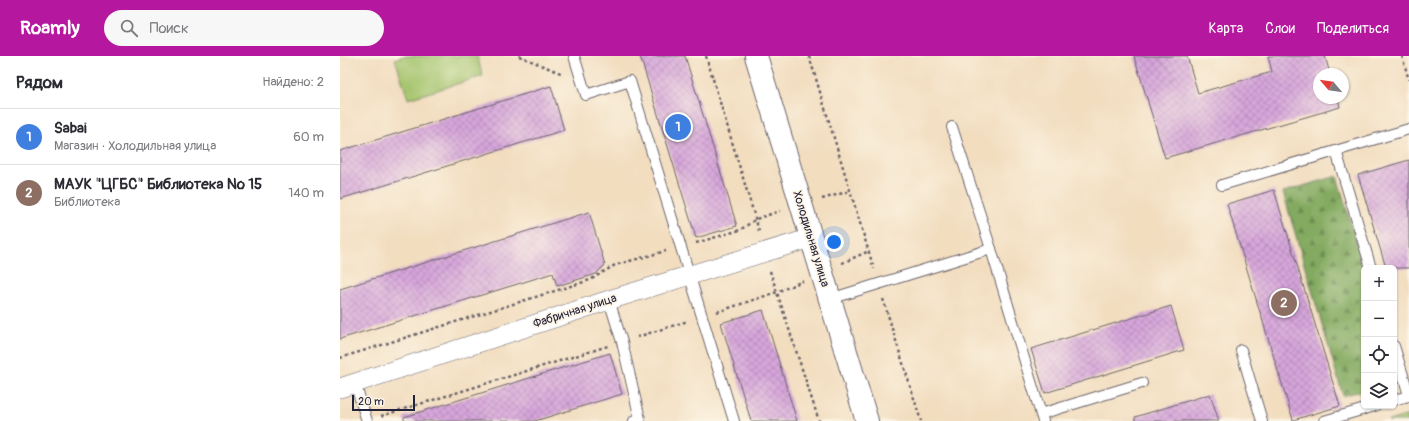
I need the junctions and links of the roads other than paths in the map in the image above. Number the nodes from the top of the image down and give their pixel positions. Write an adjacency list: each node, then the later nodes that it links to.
1 (574, 56): 10 (lane)
2 (756, 56): 7 (street, Холодильная улица)
3 (952, 128): 8 (lane)
4 (1409, 129): 5 (lane)
5 (1336, 151): 6 (lane); 9 (lane)
6 (1222, 186)
7 (811, 238): 10 (street, Фабричная улица); 11 (street, Холодильная улица)
8 (991, 249): 11 (lane); 20 (lane)
9 (1370, 265)
10 (689, 275): 12 (street, Фабричная улица); 23 (lane)
11 (830, 299): 24 (street, Холодильная улица)
12 (608, 300): 16 (street, Фабричная улица); 22 (lane)
13 (1241, 350): 25 (lane)
14 (1397, 356): 17 (lane)
15 (1142, 383): 20 (lane)
16 (348, 386): 21 (lane)
17 (1409, 396): 18 (lane)
18 (1397, 399)
19 (1365, 409): 26 (lane)
20 (1042, 417)
21 (367, 421)
22 (634, 421)
23 (734, 421)
24 (867, 421)
25 (1262, 421)
26 (1324, 421)

